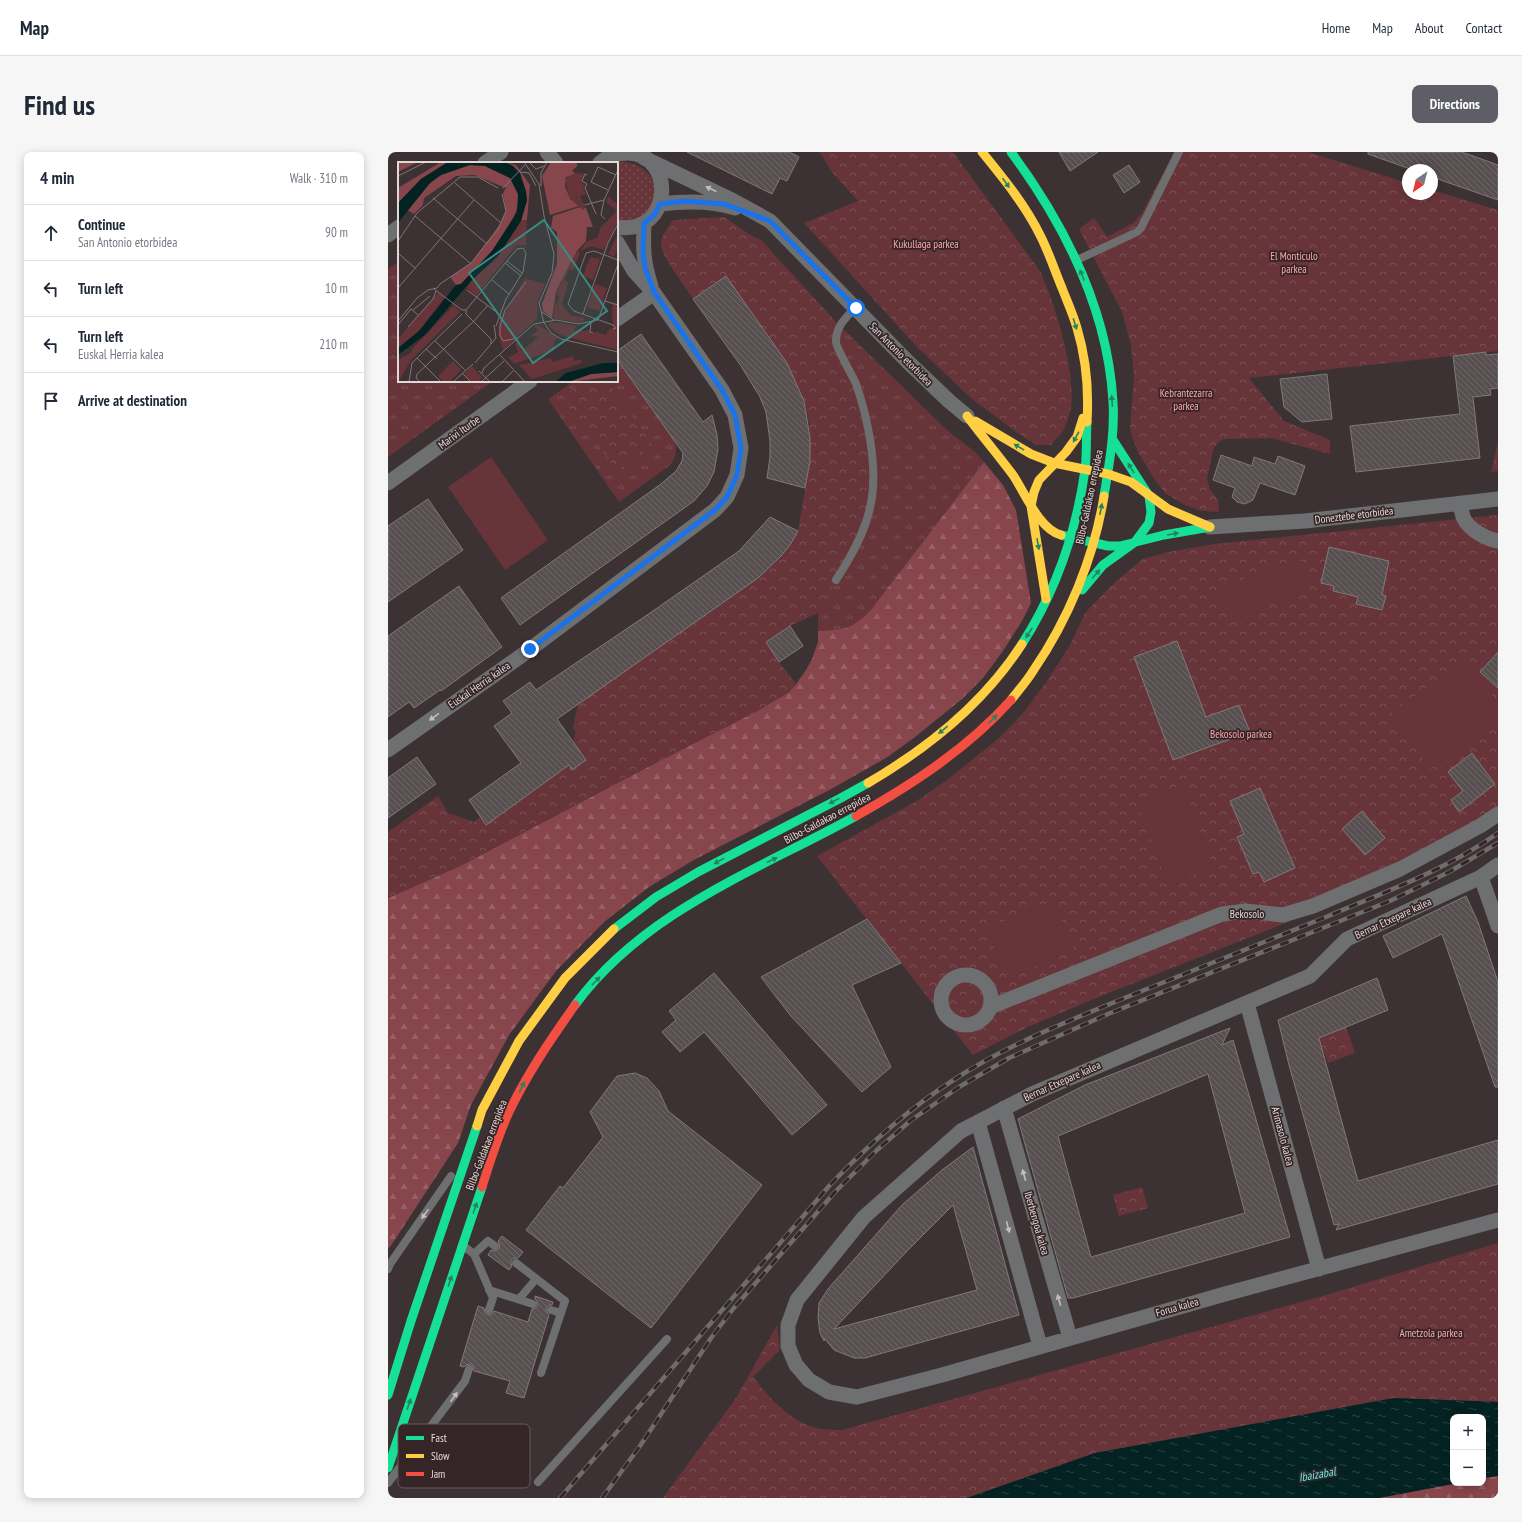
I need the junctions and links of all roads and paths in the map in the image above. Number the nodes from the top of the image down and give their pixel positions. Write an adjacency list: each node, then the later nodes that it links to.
1 (501, 152): 7 (street)
2 (547, 152): 8 (street)
3 (982, 152): 22 (highway, Bilbo-Galdakao errepidea, one-way to 22)
4 (1011, 152): 17 (highway, Bilbo-Galdakao errepidea)
5 (1179, 152): 17 (lane)
6 (635, 154): 9 (street); 10 (street); 11 (street, San Antonio etorbidea, one-way to 6)
7 (486, 162)
8 (555, 162)
9 (601, 162)
10 (660, 204): 11 (street, San Antonio etorbidea); 12 (street)
11 (770, 221): 19 (street, San Antonio etorbidea)
12 (644, 223): 13 (street); 18 (street, Euskal Herria kalea)
13 (618, 227)
14 (398, 228): 15 (street)
15 (388, 235)
16 (618, 244): 18 (street, Euskal Herria kalea)
17 (1077, 260): 24 (highway, Bilbo-Galdakao errepidea, one-way to 17)
18 (654, 292): 20 (street); 41 (street, Euskal Herria kalea, one-way to 41)
19 (856, 308): 23 (street, San Antonio etorbidea); 38 (lane)
20 (618, 318)
21 (529, 382): 28 (street, Marivi Iturbe)
22 (1088, 405): 25 (highway, one-way to 25); 26 (highway, Bilbo-Galdakao errepidea)
23 (967, 416): 25 (highway, one-way to 23); 32 (highway)
24 (1113, 440): 27 (highway, Bilbo-Galdakao errepidea); 29 (highway, one-way to 24)
25 (1054, 463): 26 (highway); 32 (highway)
26 (1085, 469): 27 (highway); 34 (highway, Bilbo-Galdakao errepidea)
27 (1108, 474): 29 (highway); 37 (highway, Bilbo-Galdakao errepidea, one-way to 27)
28 (388, 483)
29 (1149, 496): 33 (highway); 35 (highway)
30 (1498, 499): 31 (street, Doneztebe etorbidea)
31 (1460, 503): 33 (street, Doneztebe etorbidea); 36 (street)
32 (1031, 506): 34 (highway); 39 (highway, one-way to 39)
33 (1210, 527): 35 (highway, one-way to 33)
34 (1071, 537): 37 (highway); 39 (highway, Bilbo-Galdakao errepidea)
35 (1135, 542): 37 (highway); 40 (highway, one-way to 35)
36 (1498, 542)
37 (1093, 543): 40 (highway, Bilbo-Galdakao errepidea)
38 (836, 580)
39 (1046, 599): 50 (highway, Bilbo-Galdakao errepidea, one-way to 50)
40 (1070, 604): 52 (highway, Bilbo-Galdakao errepidea, one-way to 40)
41 (388, 750)
42 (1498, 814): 47 (street, Bekosolo)
43 (1498, 865): 44 (street, Bernar Etxepare kalea)
44 (1481, 877): 45 (street); 46 (street, Bernar Etxepare kalea)
45 (1498, 926)
46 (1247, 1003): 48 (street, Bernar Etxepare kalea); 56 (street, Arimasolo kalea)
47 (990, 1007)
48 (1004, 1108): 49 (street, Bernar Etxepare kalea); 65 (street, Iberbengoa kalea, one-way to 48)
49 (978, 1122): 67 (street, one-way to 67); 72 (street, Bernar Etxepare kalea)
50 (470, 1147): 57 (lane, one-way to 57); 70 (highway, Bilbo-Galdakao errepidea)
51 (1498, 1220): 56 (street, Forua kalea)
52 (462, 1244): 54 (lane); 73 (highway, Bilbo-Galdakao errepidea, one-way to 52)
53 (494, 1246): 54 (lane)
54 (474, 1254): 59 (lane)
55 (516, 1263): 58 (lane)
56 (1319, 1268): 65 (street, Forua kalea)
57 (388, 1269)
58 (536, 1279): 60 (lane); 64 (lane)
59 (489, 1290): 60 (lane); 62 (lane)
60 (519, 1299): 61 (lane)
61 (533, 1304)
62 (489, 1310)
63 (551, 1310): 64 (lane)
64 (561, 1313): 69 (lane)
65 (1070, 1338): 67 (street, Forua kalea)
66 (667, 1339): 78 (lane)
67 (1040, 1346): 72 (street, Forua kalea)
68 (469, 1369): 74 (lane, one-way to 68)
69 (541, 1373)
70 (390, 1383): 71 (highway, Bilbo-Galdakao errepidea)
71 (388, 1395)
72 (857, 1397)
73 (403, 1424)
74 (433, 1424)
75 (398, 1438): 76 (highway, Bilbo-Galdakao errepidea, one-way to 75)
76 (388, 1468)
77 (398, 1471): 79 (lane, one-way to 77)
78 (538, 1482)
79 (388, 1484)

